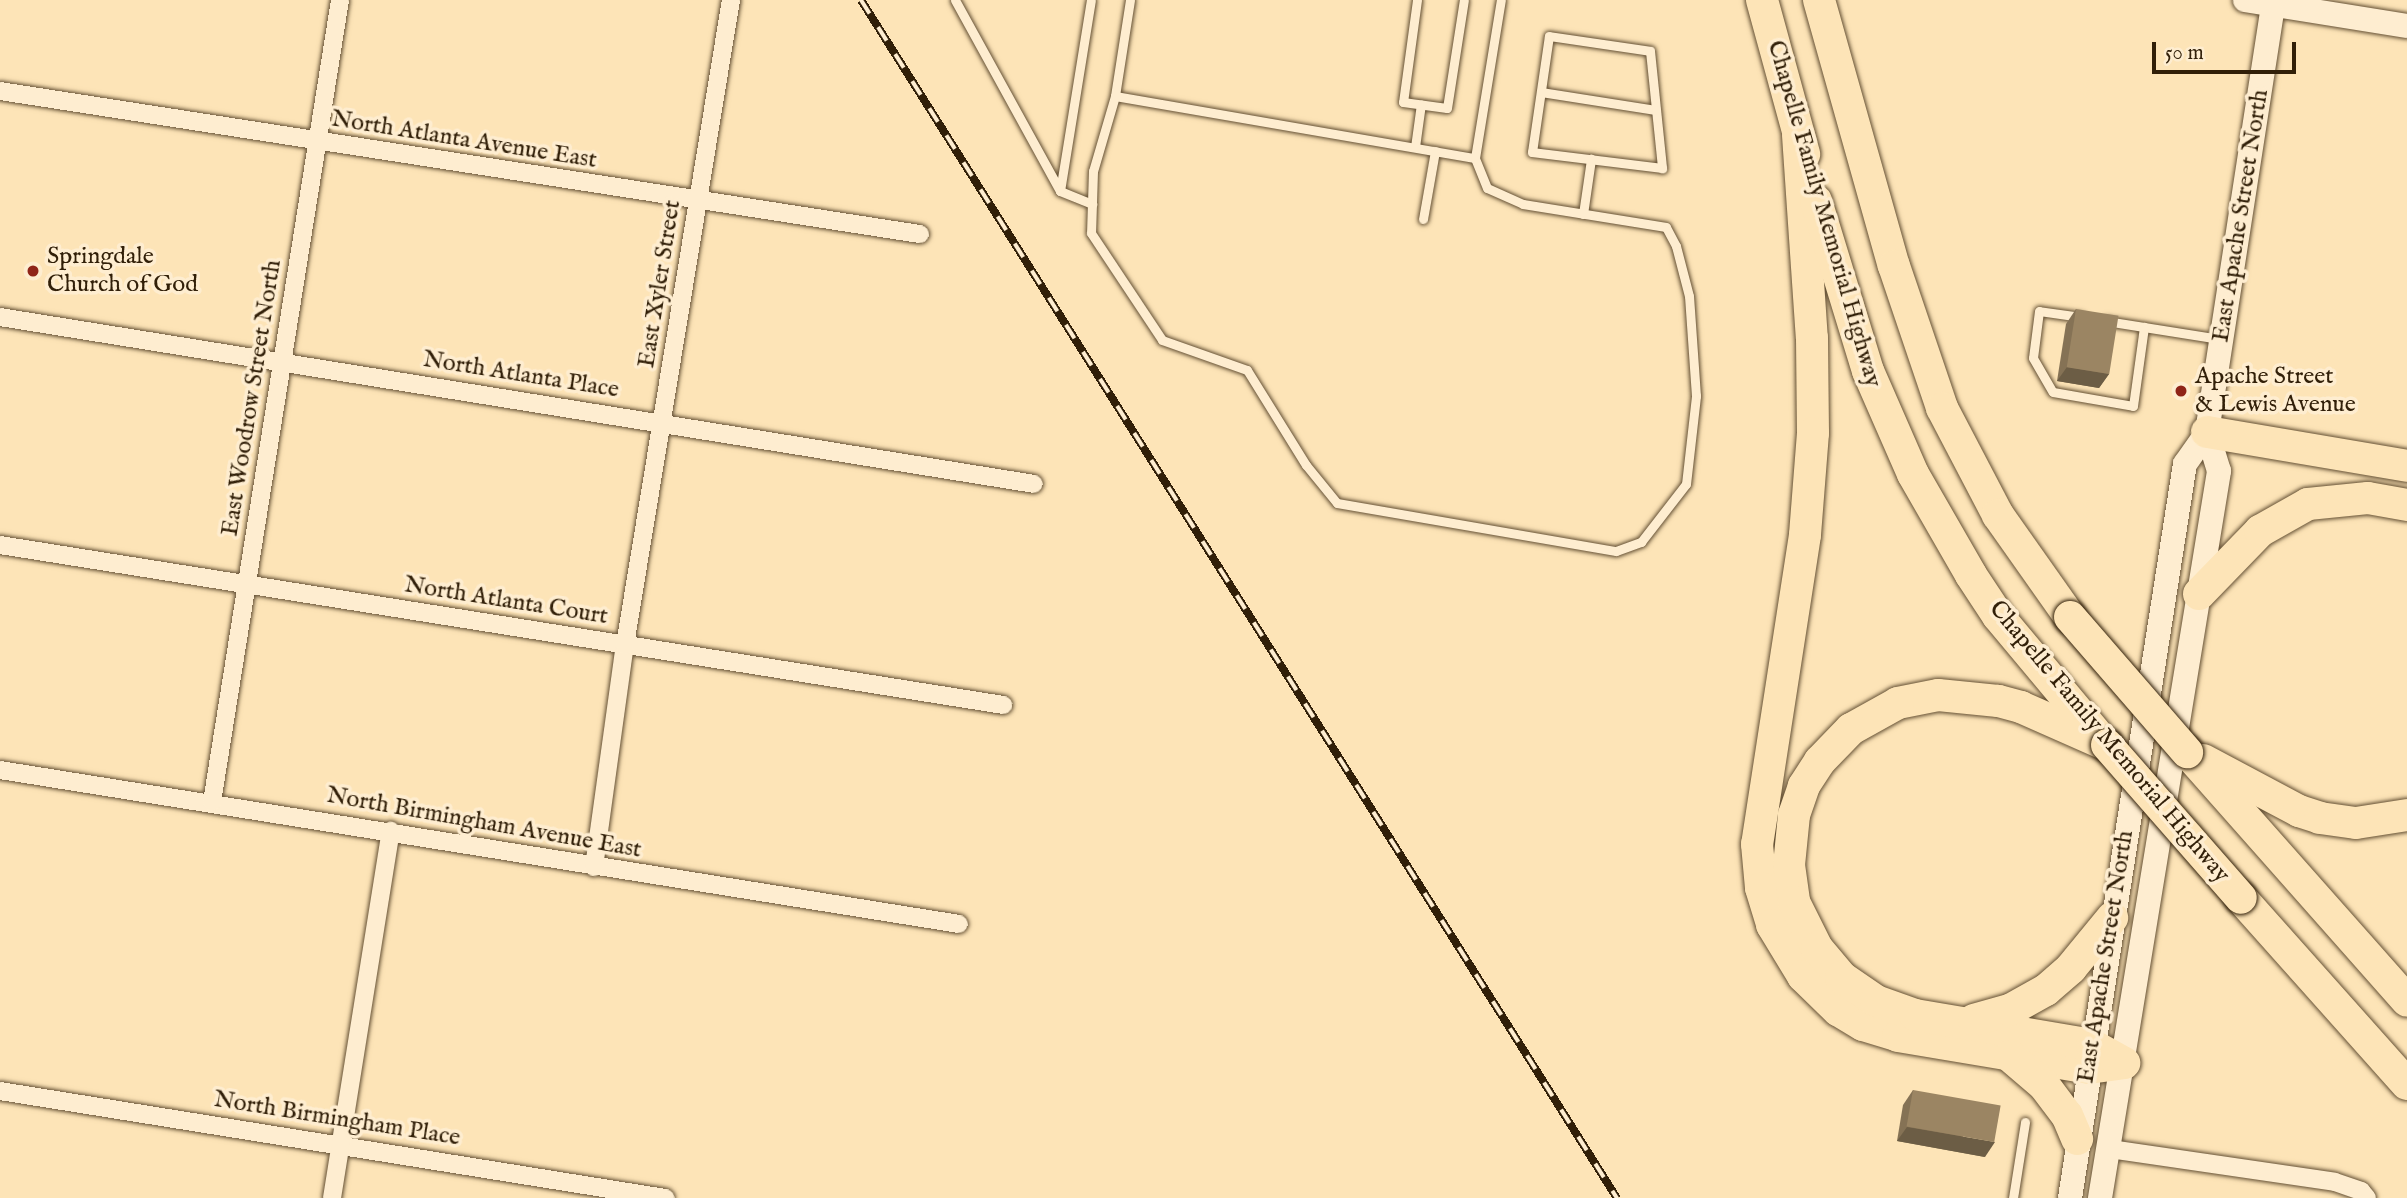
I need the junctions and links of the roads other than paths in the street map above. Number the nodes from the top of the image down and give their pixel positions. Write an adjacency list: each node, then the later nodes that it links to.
1 (340, 0): 20 (street, East Woodrow Street North)
2 (731, 0): 26 (street, East Xyler Street)
3 (955, 0): 25 (lane)
4 (1091, 0): 25 (lane)
5 (1130, 0): 16 (lane)
6 (1417, 0): 17 (lane)
7 (1464, 0): 17 (lane)
8 (1501, 0): 23 (lane)
9 (1762, 0): 19 (highway, Chapelle Family Memorial Highway)
10 (2245, 0): 12 (main road)
11 (1819, 2): 46 (highway, Chapelle Family Memorial Highway, bridge)
12 (2274, 3): 13 (main road); 33 (main road, East Apache Street North)
13 (2407, 26)
14 (0, 90): 20 (street, North Atlanta Avenue East)
15 (1541, 92): 18 (lane); 18 (lane); 24 (lane)
16 (1115, 96): 21 (lane); 27 (lane)
17 (1421, 104): 21 (lane)
18 (1656, 110): 24 (lane)
19 (1798, 135): 45 (highway, Chapelle Family Memorial Highway); 56 (highway)
20 (317, 142): 26 (street, North Atlanta Avenue East); 34 (street, East Woodrow Street North)
21 (1415, 147): 22 (lane)
22 (1435, 151): 23 (lane); 29 (lane)
23 (1475, 158): 28 (lane)
24 (1591, 159): 28 (lane)
25 (1060, 191): 27 (lane)
26 (698, 202): 30 (street, North Atlanta Avenue East); 35 (street, East Xyler Street)
27 (1092, 204): 28 (lane)
28 (1583, 214)
29 (1423, 219)
30 (920, 234)
31 (0, 317): 34 (street, North Atlanta Place)
32 (2144, 327): 32 (lane); 33 (lane)
33 (2222, 339): 36 (main road, East Apache Street North)
34 (282, 362): 35 (street, North Atlanta Place); 41 (street, East Woodrow Street North)
35 (662, 423): 38 (street, North Atlanta Place); 43 (street, East Xyler Street)
36 (2207, 432): 37 (highway); 42 (main road, East Apache Street North); 52 (main road, East Apache Street North)
37 (2407, 466)
38 (1034, 484)
39 (2407, 505): 42 (highway)
40 (0, 544): 41 (street, North Atlanta Court)
41 (248, 583): 43 (street, North Atlanta Court); 48 (street, East Woodrow Street North)
42 (2199, 594): 58 (main road, East Apache Street North)
43 (625, 645): 44 (street, North Atlanta Court); 51 (street, East Xyler Street)
44 (1003, 705)
45 (2053, 705): 55 (highway); 59 (highway, Chapelle Family Memorial Highway, bridge)
46 (2186, 752): 49 (highway); 54 (highway, Chapelle Family Memorial Highway)
47 (0, 770): 48 (street, North Birmingham Avenue East)
48 (212, 803): 50 (street, North Birmingham Avenue East)
49 (2407, 815)
50 (391, 831): 51 (street, North Birmingham Avenue East); 63 (street)
51 (594, 867): 53 (street, North Birmingham Avenue East)
52 (2112, 918): 55 (highway); 57 (main road, East Apache Street North)
53 (959, 924)
54 (2407, 1001)
55 (1962, 1023): 57 (highway)
56 (2009, 1055): 57 (highway); 62 (highway)
57 (2090, 1057): 58 (highway); 62 (main road, East Apache Street North)
58 (2124, 1063): 64 (main road, East Apache Street North)
59 (2407, 1084)
60 (0, 1091): 63 (street, North Birmingham Place)
61 (2025, 1122): 67 (lane)
62 (2077, 1139): 68 (main road, East Apache Street North)
63 (341, 1144): 65 (street); 66 (street, North Birmingham Place)
64 (2110, 1149): 69 (main road, East Apache Street North); 70 (street)
65 (332, 1198)
66 (665, 1198)
67 (2013, 1198)
68 (2070, 1198)
69 (2100, 1198)
70 (2367, 1198)

